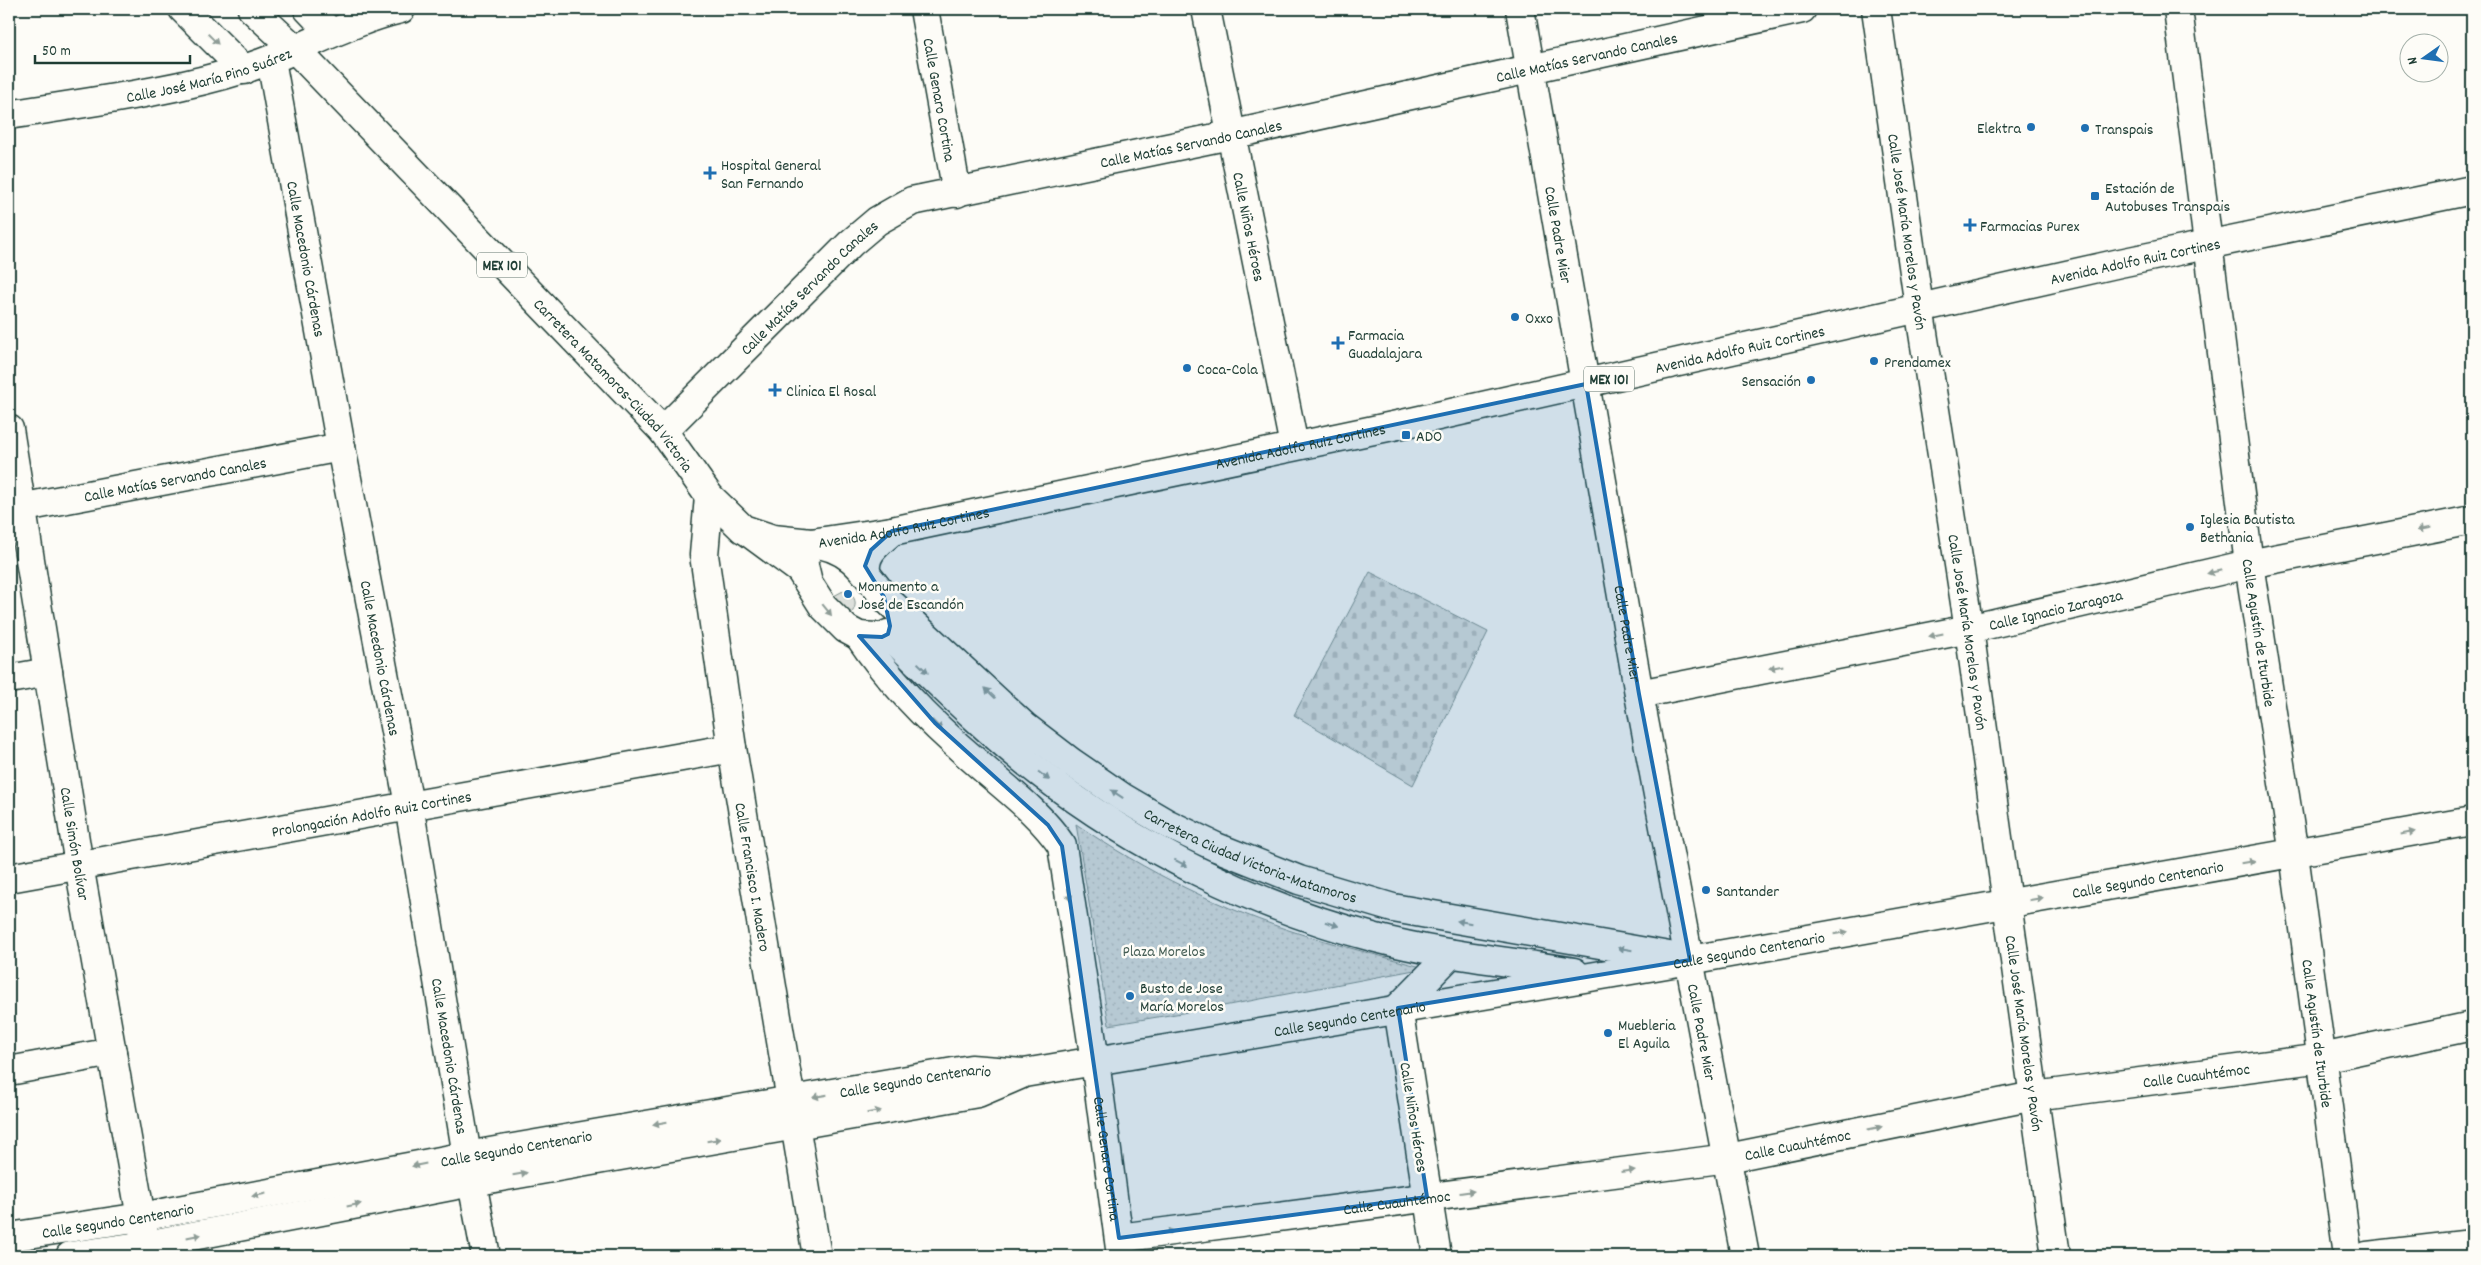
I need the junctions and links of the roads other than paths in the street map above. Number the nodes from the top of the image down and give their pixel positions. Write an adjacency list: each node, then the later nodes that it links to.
1 (183, 9): 14 (street, one-way to 14)
2 (252, 9): 12 (street, Carretera Matamoros-Ciudad Victoria / MEX 101)
3 (308, 9): 11 (street)
4 (400, 9): 11 (street, Calle José María Pino Suárez)
5 (924, 9): 18 (street, Calle Genaro Cortina)
6 (1206, 9): 16 (street, Calle Niños Héroes)
7 (1520, 9): 13 (street, Calle Padre Mier)
8 (1802, 9): 13 (street, Calle Matías Servando Canales)
9 (1876, 9): 20 (street, Calle José María Morelos y Pavón)
10 (2178, 9): 19 (street, Calle Agustín de Iturbide)
11 (330, 33): 12 (street, Calle José María Pino Suárez)
12 (283, 55): 14 (street, Calle José María Pino Suárez); 23 (street, Carretera Matamoros-Ciudad Victoria / MEX 101); 25 (street, Calle Macedonio Cárdenas)
13 (1531, 68): 16 (street, Calle Matías Servando Canales); 21 (street, Calle Padre Mier)
14 (244, 70): 15 (street, Calle José María Pino Suárez)
15 (9, 115)
16 (1230, 135): 18 (street, Calle Matías Servando Canales); 24 (street, Calle Niños Héroes)
17 (2472, 190): 19 (street, Avenida Adolfo Ruiz Cortines / MEX 101)
18 (957, 192): 23 (street, Calle Matías Servando Canales)
19 (2206, 246): 20 (street, Avenida Adolfo Ruiz Cortines / MEX 101); 32 (street, Calle Agustín de Iturbide)
20 (1918, 307): 21 (street, Avenida Adolfo Ruiz Cortines / MEX 101); 36 (street, Calle José María Morelos y Pavón)
21 (1586, 384): 24 (street, Avenida Adolfo Ruiz Cortines / MEX 101); 41 (street, Calle Padre Mier)
22 (9, 429): 27 (street, Calle Simón Bolívar)
23 (663, 431): 26 (street, Carretera Matamoros-Ciudad Victoria / MEX 101)
24 (1294, 446): 30 (street, Avenida Adolfo Ruiz Cortines / MEX 101)
25 (341, 447): 27 (street, Calle Matías Servando Canales); 43 (street, Calle Macedonio Cárdenas)
26 (710, 496): 29 (street, Carretera Matamoros-Ciudad Victoria / MEX 101); 42 (street, Calle Francisco I. Madero)
27 (15, 508): 39 (street, Calle Simón Bolívar)
28 (2472, 520): 32 (street, Calle Ignacio Zaragoza, one-way to 32)
29 (744, 528): 31 (street, Avenida Adolfo Ruiz Cortines / MEX 101); 34 (street)
30 (892, 531): 31 (street, Avenida Adolfo Ruiz Cortines / MEX 101); 33 (street)
31 (811, 543): 33 (street, Carretera Ciudad Victoria-Matamoros); 34 (street)
32 (2249, 564): 36 (street, Calle Ignacio Zaragoza, one-way to 36); 46 (street, Calle Agustín de Iturbide)
33 (866, 571): 35 (street, Carretera Ciudad Victoria-Matamoros)
34 (808, 582): 38 (street, one-way to 38)
35 (884, 597): 37 (street, Carretera Ciudad Victoria-Matamoros); 45 (street, Carretera Ciudad Victoria-Matamoros, one-way to 35)
36 (1969, 629): 41 (street, Calle Ignacio Zaragoza, one-way to 41); 50 (street, Calle José María Morelos y Pavón)
37 (888, 634): 38 (street); 49 (street, Carretera Ciudad Victoria-Matamoros, one-way to 49)
38 (859, 636): 58 (street, Calle Genaro Cortina, one-way to 58)
39 (48, 672): 40 (street); 47 (street, Calle Simón Bolívar)
40 (9, 679)
41 (1638, 694): 52 (street, Calle Padre Mier)
42 (732, 748): 43 (street, Prolongación Adolfo Ruiz Cortines); 61 (street, Calle Francisco I. Madero)
43 (409, 805): 47 (street, Prolongación Adolfo Ruiz Cortines); 62 (street, Calle Macedonio Cárdenas)
44 (2472, 821): 46 (street, Calle Segundo Centenario, one-way to 44)
45 (1231, 853): 49 (street); 52 (street, Carretera Ciudad Victoria-Matamoros, one-way to 45)
46 (2294, 854): 50 (street, Calle Segundo Centenario, one-way to 46); 57 (street, Calle Agustín de Iturbide)
47 (79, 865): 48 (street, Prolongación Adolfo Ruiz Cortines); 56 (street, Calle Simón Bolívar)
48 (9, 878)
49 (1220, 882): 51 (street, Carretera Ciudad Victoria-Matamoros, one-way to 51)
50 (2008, 904): 52 (street, Calle Segundo Centenario, one-way to 50); 60 (street, Calle José María Morelos y Pavón)
51 (1451, 954): 53 (street, Carretera Ciudad Victoria-Matamoros); 54 (street)
52 (1690, 960): 53 (street, Calle Segundo Centenario); 63 (street, Calle Padre Mier)
53 (1597, 976): 54 (street, Calle Segundo Centenario)
54 (1398, 1008): 58 (street, Calle Segundo Centenario); 65 (street, Calle Niños Héroes)
55 (2472, 1026): 57 (street, Calle Cuauhtémoc)
56 (112, 1052): 59 (street); 66 (street, Calle Simón Bolívar)
57 (2322, 1058): 60 (street, Calle Cuauhtémoc); 77 (street, Calle Agustín de Iturbide)
58 (1095, 1061): 61 (street, Calle Segundo Centenario); 69 (street, Calle Genaro Cortina)
59 (9, 1071)
60 (2034, 1096): 63 (street, Calle Cuauhtémoc, one-way to 60); 76 (street, Calle José María Morelos y Pavón)
61 (794, 1113): 62 (street, Calle Segundo Centenario, one-way to 62); 64 (street, Calle Segundo Centenario, one-way to 61); 73 (street, Calle Francisco I. Madero)
62 (467, 1156): 64 (street, Calle Macedonio Cárdenas); 66 (street, Calle Segundo Centenario, one-way to 66)
63 (1728, 1158): 65 (street, Calle Cuauhtémoc, one-way to 63); 75 (street, Calle Padre Mier)
64 (472, 1182): 70 (street, Calle Segundo Centenario, one-way to 64); 72 (street, Calle Macedonio Cárdenas)
65 (1427, 1197): 69 (street, Calle Cuauhtémoc, one-way to 65); 74 (street, Calle Niños Héroes)
66 (141, 1217): 67 (street, Calle Segundo Centenario); 70 (street, Calle Simón Bolívar)
67 (9, 1237)
68 (2472, 1244): 78 (street)
69 (1120, 1247)
70 (147, 1251): 71 (street, Calle Segundo Centenario)
71 (70, 1256)
72 (486, 1256)
73 (817, 1256)
74 (1437, 1256)
75 (1745, 1256)
76 (2056, 1256)
77 (2348, 1256)
78 (2366, 1256)

